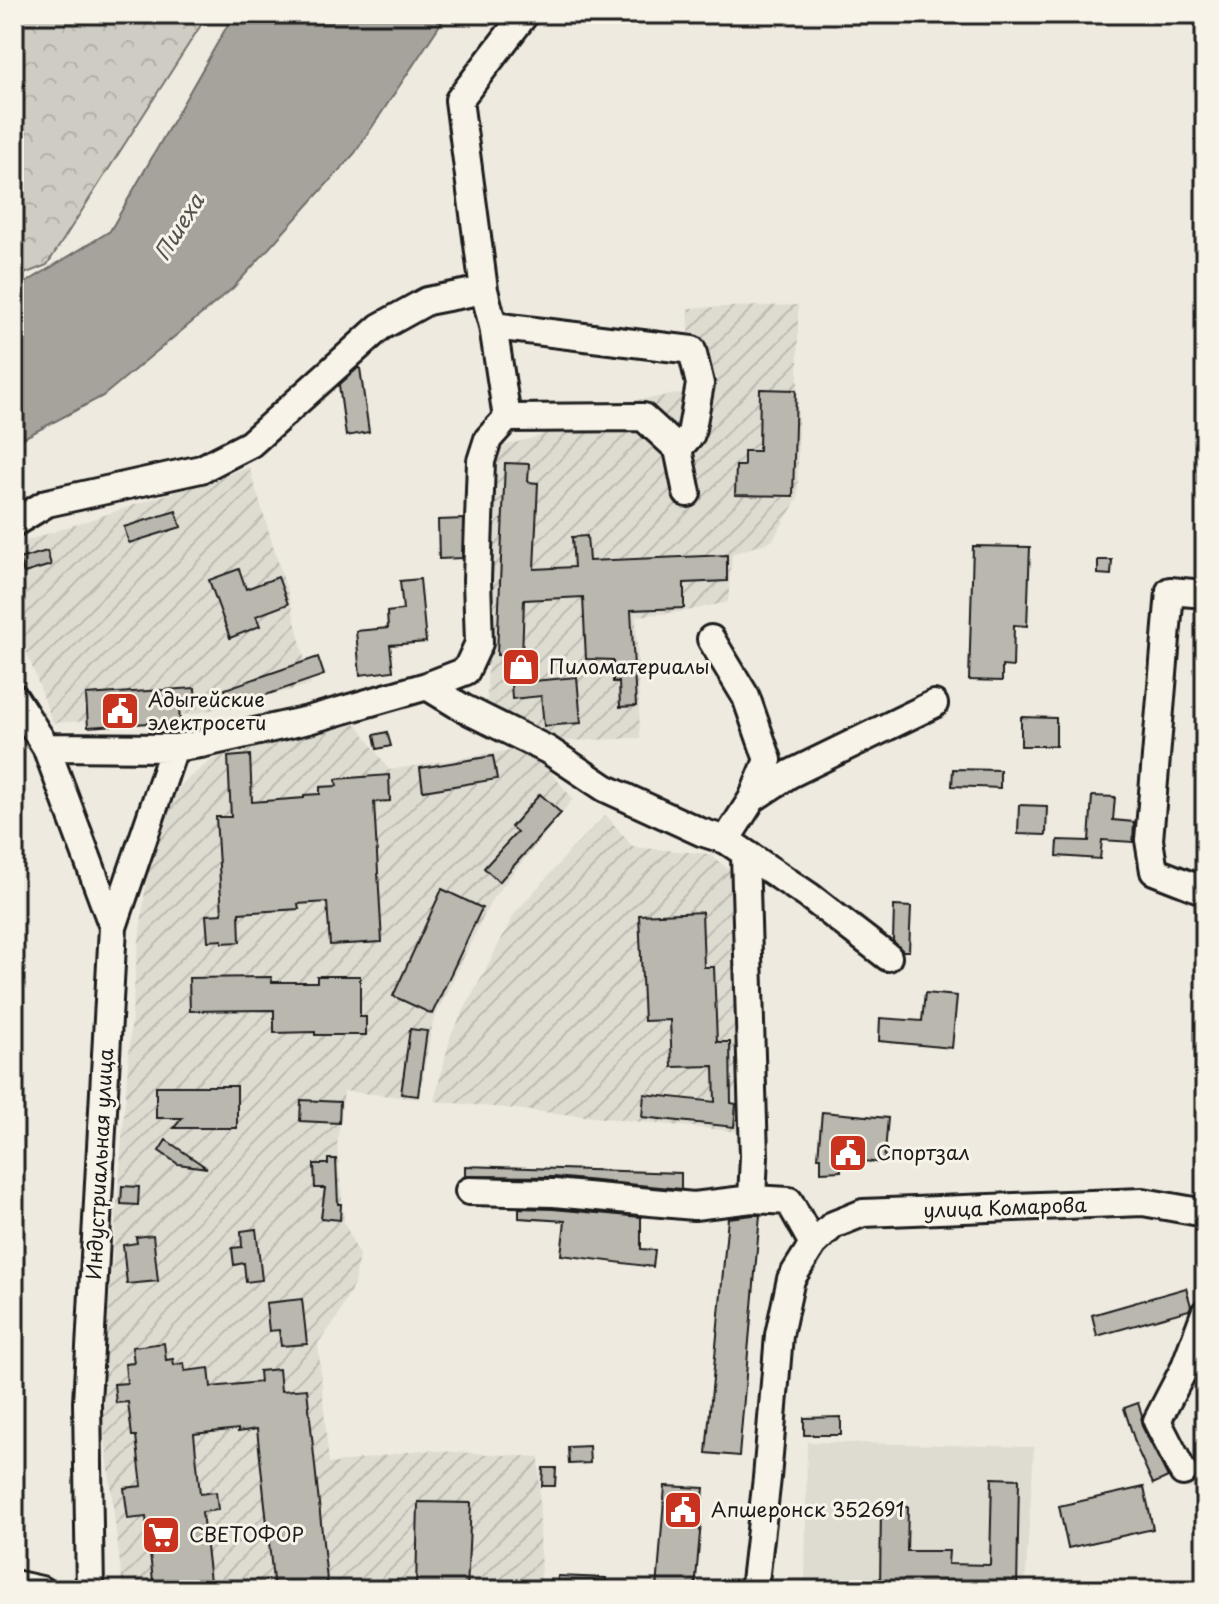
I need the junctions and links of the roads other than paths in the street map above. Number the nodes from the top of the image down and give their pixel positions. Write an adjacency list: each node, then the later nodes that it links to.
1 (525, 14): 2 (street)
2 (484, 290): 3 (street); 7 (street)
3 (493, 326): 4 (street); 5 (street)
4 (507, 418): 5 (street); 10 (street)
5 (678, 449): 6 (street)
6 (687, 493)
7 (14, 523)
8 (1205, 594): 17 (street)
9 (711, 639): 15 (street)
10 (427, 686): 14 (street); 16 (street)
11 (14, 697): 13 (street)
12 (934, 704): 15 (street)
13 (46, 747): 14 (street); 18 (street)
14 (174, 748): 18 (street, Индустриальная улица)
15 (752, 799): 16 (street)
16 (736, 848): 19 (street); 21 (street)
17 (1205, 889)
18 (113, 927): 28 (street, Индустриальная улица)
19 (888, 957)
20 (469, 1191): 21 (street)
21 (752, 1199): 23 (street)
22 (1205, 1213): 23 (street, улица Комарова)
23 (813, 1244): 29 (street)
24 (1205, 1313): 25 (street)
25 (1183, 1472)
26 (14, 1584): 27 (street)
27 (41, 1590)
28 (90, 1590)
29 (754, 1590)

